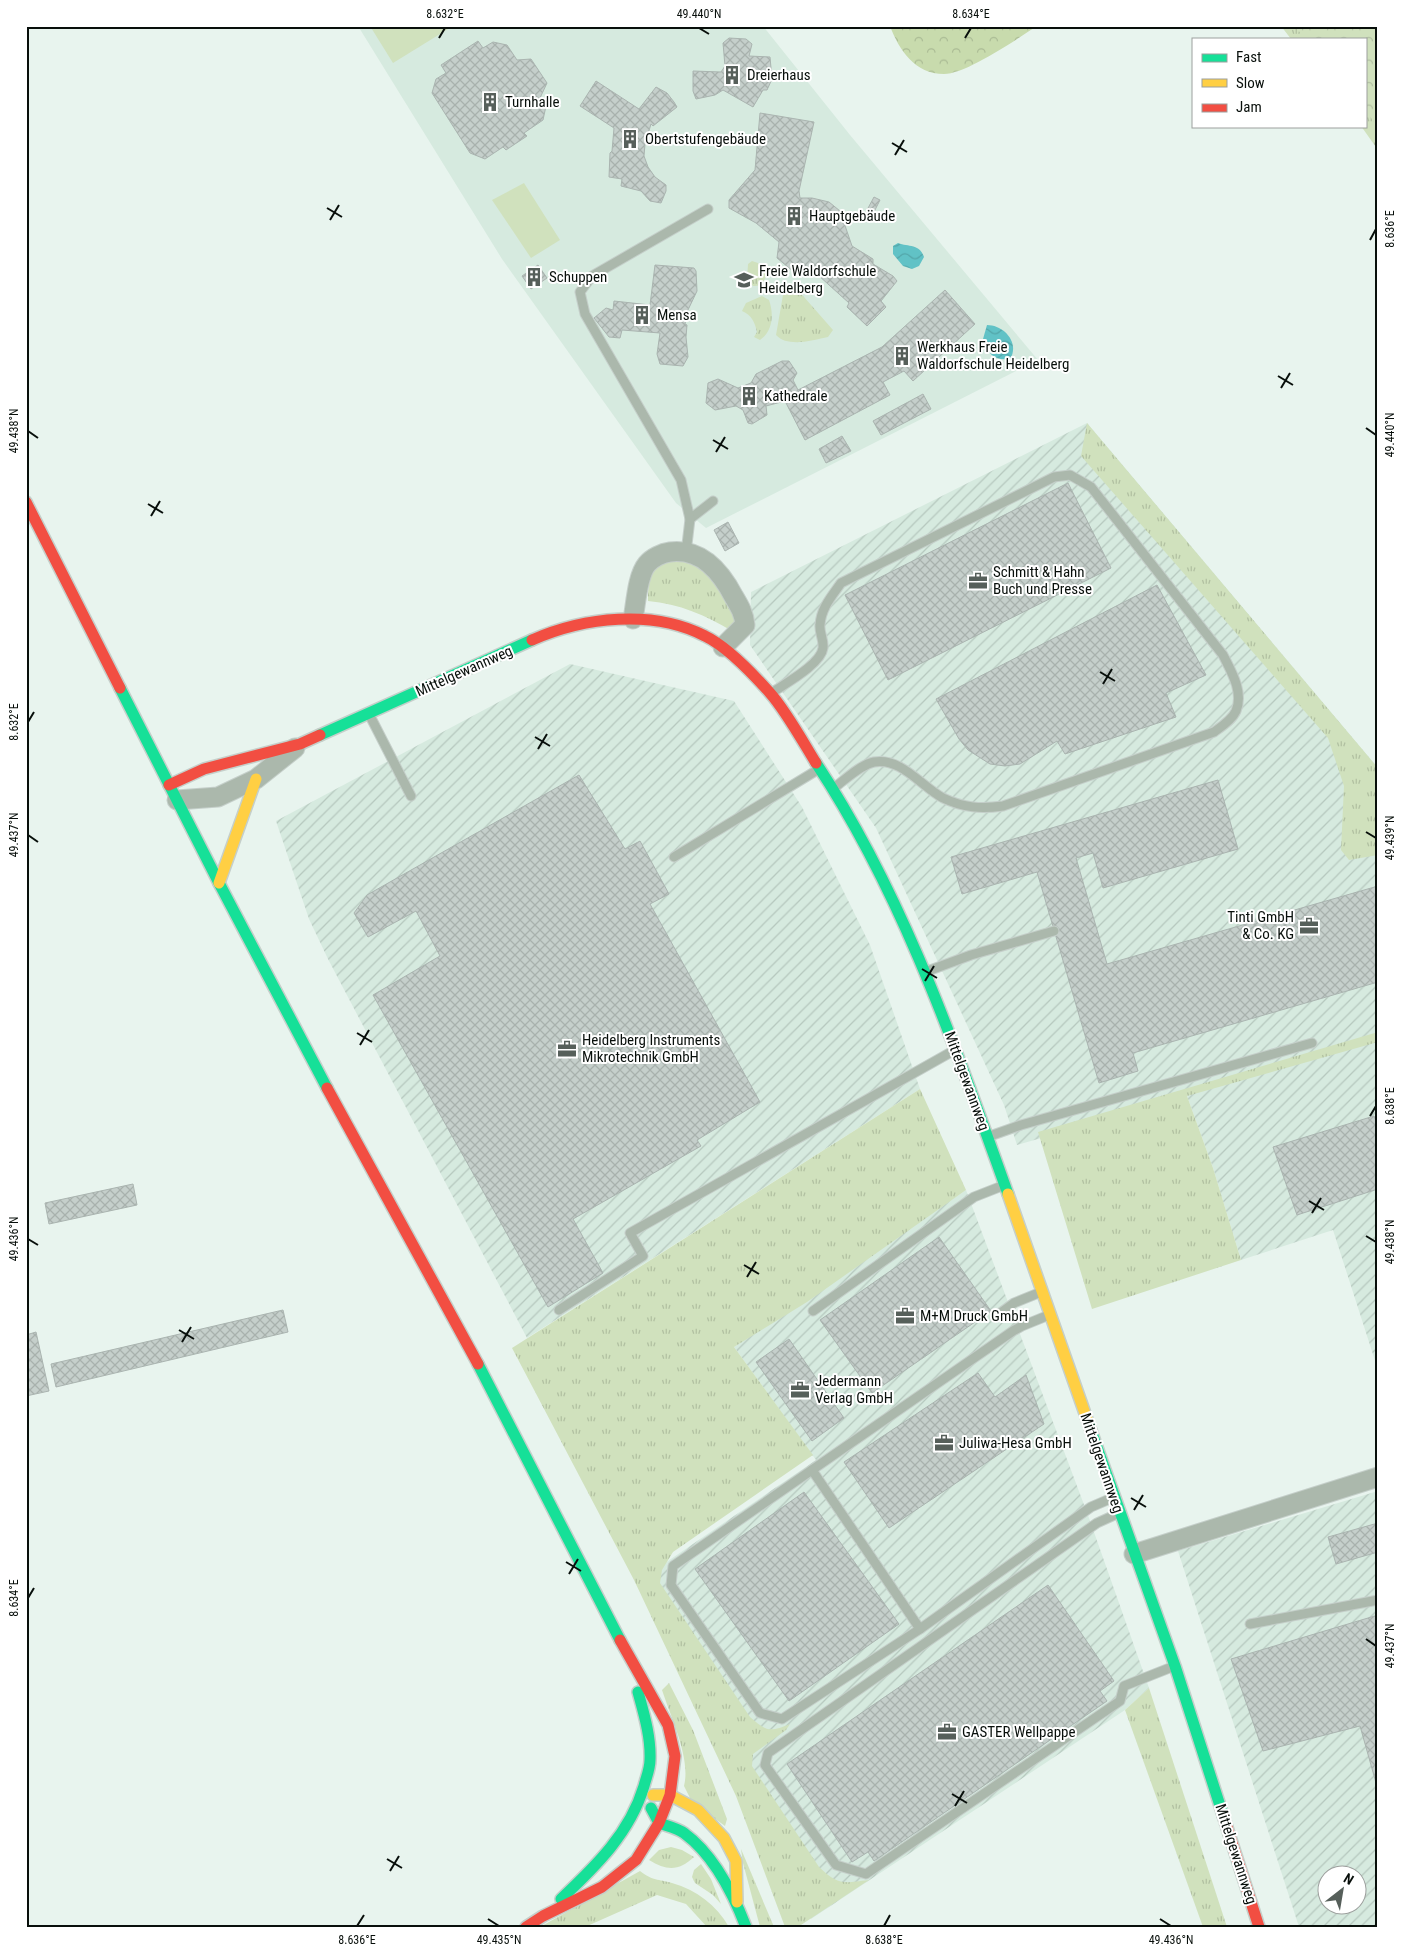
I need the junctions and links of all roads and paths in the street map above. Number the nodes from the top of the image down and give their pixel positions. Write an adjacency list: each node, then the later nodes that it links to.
1 (708, 209): 4 (lane)
2 (714, 501): 4 (lane)
3 (26, 502): 14 (street)
4 (690, 519): 5 (lane)
5 (686, 553): 6 (street); 7 (street)
6 (633, 619): 7 (street, Mittelgewannweg); 9 (street, Mittelgewannweg)
7 (723, 647): 8 (street, Mittelgewannweg)
8 (771, 694): 11 (street, Mittelgewannweg); 13 (lane)
9 (368, 713): 10 (street, Mittelgewannweg); 15 (lane)
10 (300, 744): 12 (street, Mittelgewannweg); 14 (street, Mittelgewannweg)
11 (821, 768): 13 (street, Mittelgewannweg); 16 (lane)
12 (256, 780): 14 (street, Mittelgewannweg); 17 (street)
13 (833, 788): 19 (street, Mittelgewannweg)
14 (173, 793): 17 (street)
15 (411, 796)
16 (674, 857)
17 (219, 883): 37 (street)
18 (1054, 931): 19 (lane)
19 (925, 972): 21 (street, Mittelgewannweg)
20 (1312, 1043): 22 (lane)
21 (956, 1049): 22 (street, Mittelgewannweg); 25 (lane)
22 (988, 1137): 23 (street, Mittelgewannweg)
23 (1004, 1185): 24 (street, Mittelgewannweg); 26 (lane)
24 (1041, 1292): 27 (street, Mittelgewannweg); 28 (lane)
25 (559, 1310)
26 (813, 1311)
27 (1050, 1315): 29 (lane); 31 (street, Mittelgewannweg)
28 (995, 1317)
29 (812, 1470): 36 (lane); 36 (lane)
30 (1378, 1477): 33 (street)
31 (1114, 1498): 32 (street, Mittelgewannweg); 36 (lane)
32 (1119, 1513): 33 (street, Mittelgewannweg); 38 (lane)
33 (1134, 1554): 38 (street, Mittelgewannweg)
34 (1378, 1600): 35 (lane)
35 (1250, 1624)
36 (920, 1629)
37 (627, 1653): 39 (street); 40 (street)
38 (1175, 1666): 46 (street, Mittelgewannweg)
39 (642, 1795): 40 (street); 41 (street); 43 (street)
40 (670, 1795): 41 (street); 42 (street)
41 (660, 1823): 42 (street); 43 (street)
42 (737, 1904): 45 (street)
43 (543, 1916): 44 (street)
44 (526, 1927)
45 (746, 1927)
46 (1259, 1927)

